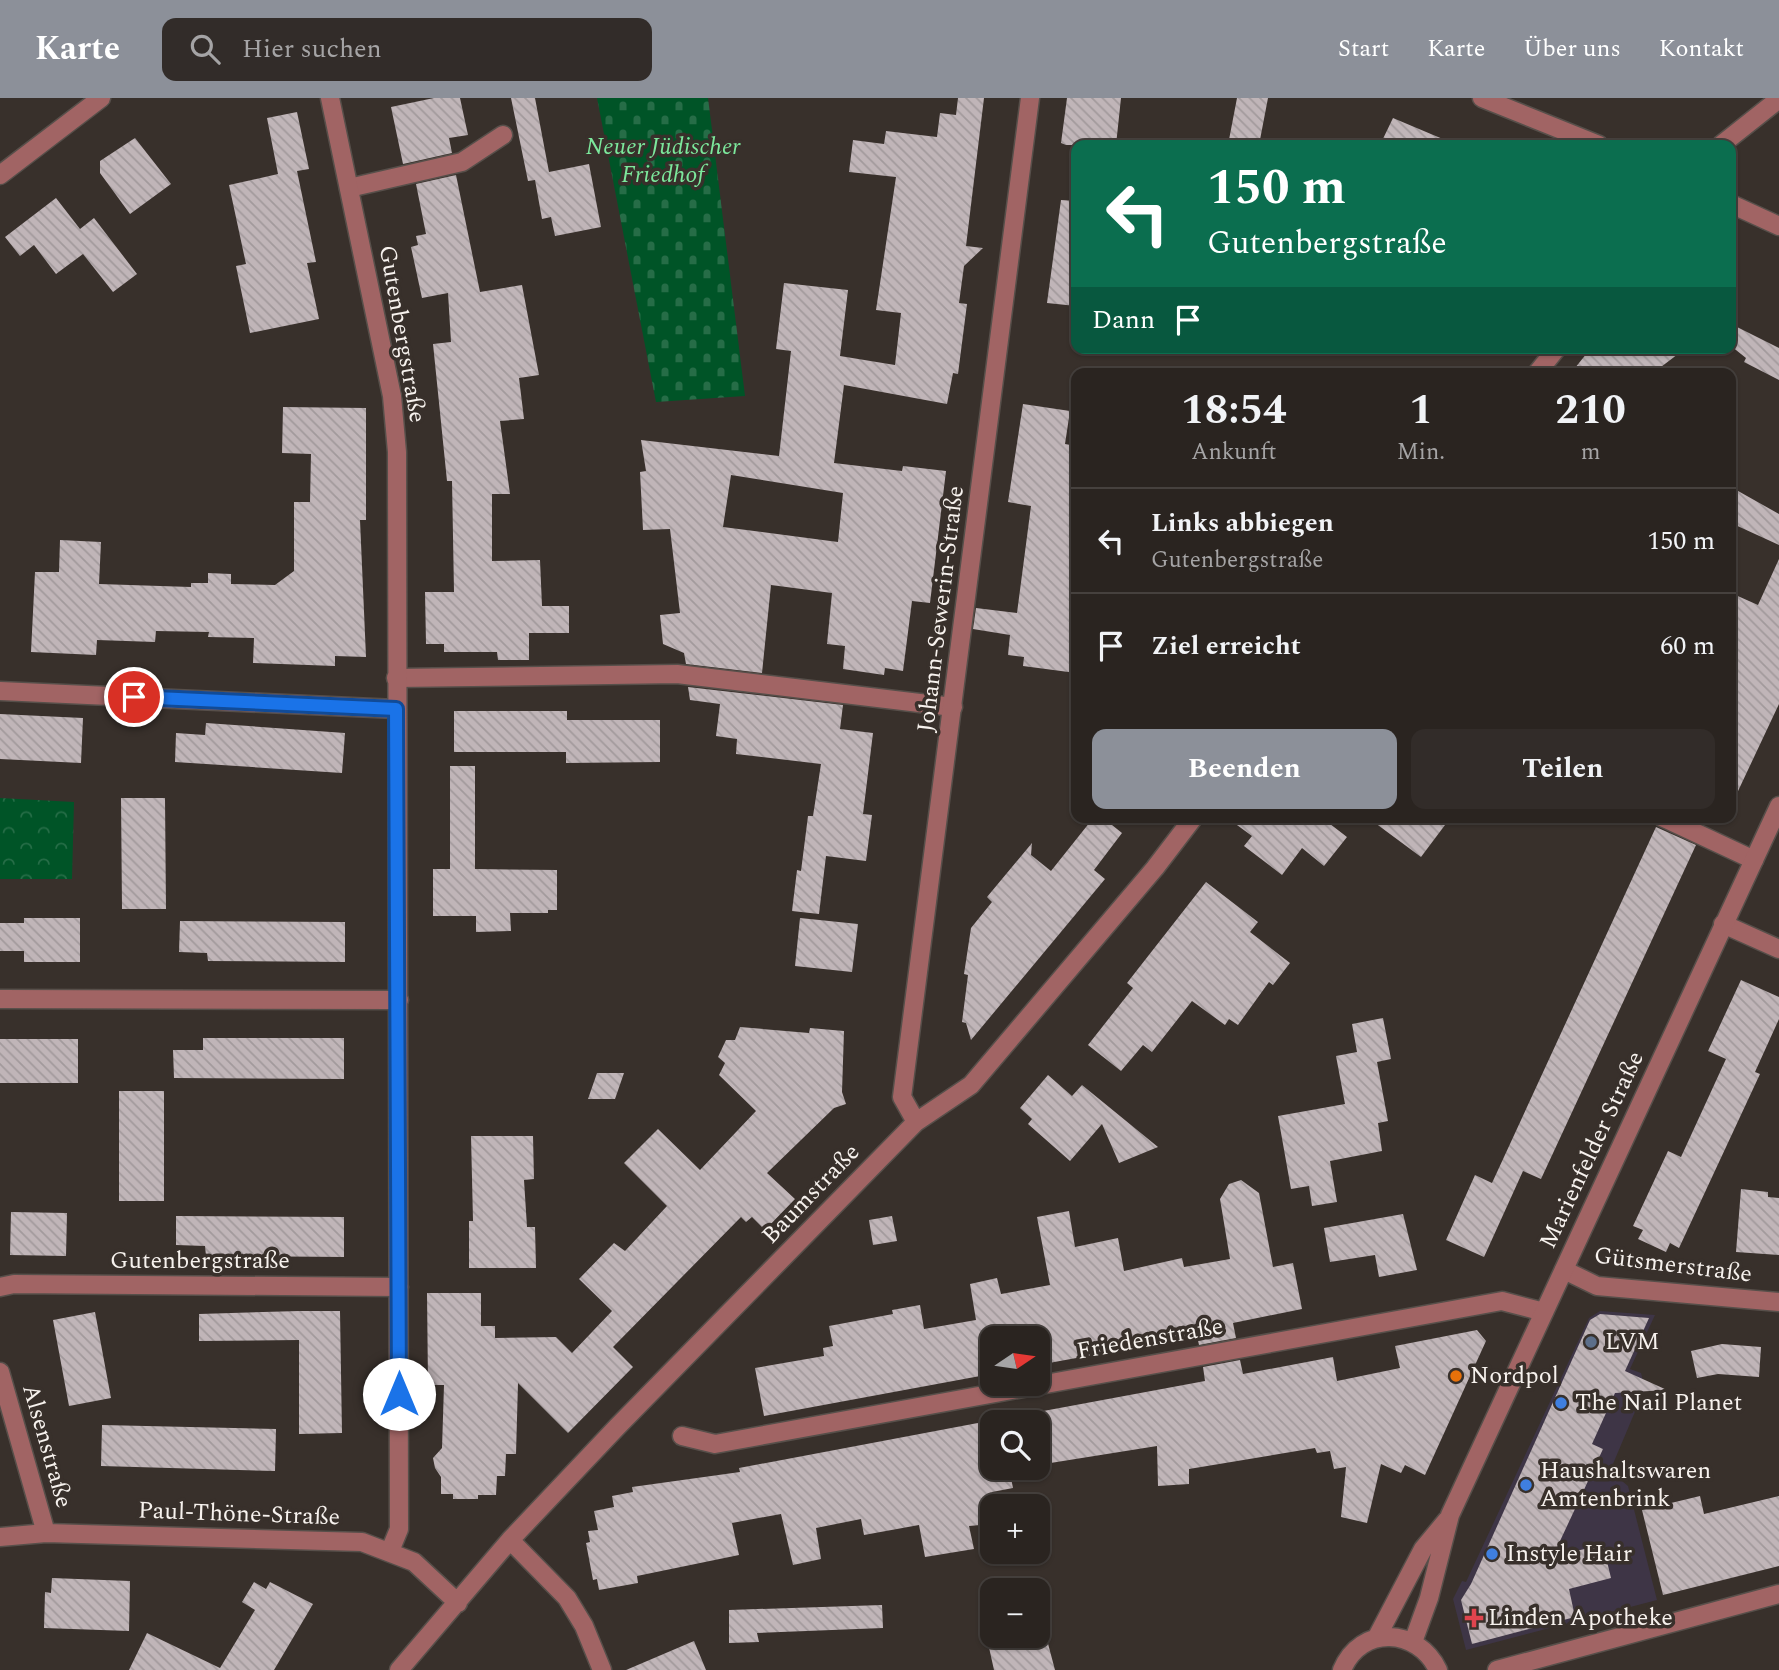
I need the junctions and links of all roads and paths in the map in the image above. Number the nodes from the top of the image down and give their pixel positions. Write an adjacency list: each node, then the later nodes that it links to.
1 (102, 98): 9 (street)
2 (330, 98): 10 (street, Gutenbergstraße)
3 (1030, 98): 17 (street, Johann-Sewerin-Straße)
4 (1482, 98): 7 (street)
5 (1779, 99): 8 (street)
6 (503, 135): 10 (street)
7 (1587, 140)
8 (1727, 140)
9 (0, 175)
10 (349, 188): 15 (street, Gutenbergstraße)
11 (1736, 206): 12 (street)
12 (1779, 226)
13 (1552, 354): 14 (street)
14 (1541, 368)
15 (396, 678): 17 (street); 18 (street, Gutenbergstraße)
16 (0, 691): 18 (street)
17 (953, 707): 27 (street, Johann-Sewerin-Straße)
18 (396, 709): 26 (street, Gutenbergstraße)
19 (1779, 806): 22 (street, Marienfelder Straße)
20 (1189, 823): 27 (street, Baumstraße)
21 (1675, 823): 22 (street)
22 (1754, 860): 23 (street, Marienfelder Straße)
23 (1723, 924): 24 (street); 28 (street, Marienfelder Straße)
24 (1779, 949)
25 (0, 999): 26 (street)
26 (399, 1000): 30 (street, Gutenbergstraße)
27 (916, 1122): 38 (street, Baumstraße)
28 (1564, 1270): 31 (street, Gütsmerstraße); 32 (street, Marienfelder Straße)
29 (0, 1287): 30 (street, Gutenbergstraße)
30 (399, 1287): 39 (street, Gutenbergstraße)
31 (1779, 1302)
32 (1544, 1312): 34 (street, Friedenstraße); 35 (street, Marienfelder Straße)
33 (0, 1372): 36 (street, Alsenstraße)
34 (682, 1436)
35 (1450, 1515): 42 (street, Marienfelder Straße); 43 (street, Marienfelder Straße)
36 (46, 1534): 37 (street, Paul-Thöne-Straße); 39 (street, Paul-Thöne-Straße)
37 (0, 1538)
38 (510, 1540): 41 (street, Baumstraße); 45 (street)
39 (390, 1551): 41 (street, Paul-Thöne-Straße)
40 (1779, 1594): 48 (street)
41 (458, 1603): 44 (street, Baumstraße)
42 (1377, 1637): 43 (street); 46 (street)
43 (1413, 1642): 47 (street)
44 (399, 1670)
45 (602, 1670)
46 (1342, 1670)
47 (1438, 1670)
48 (1497, 1670)

